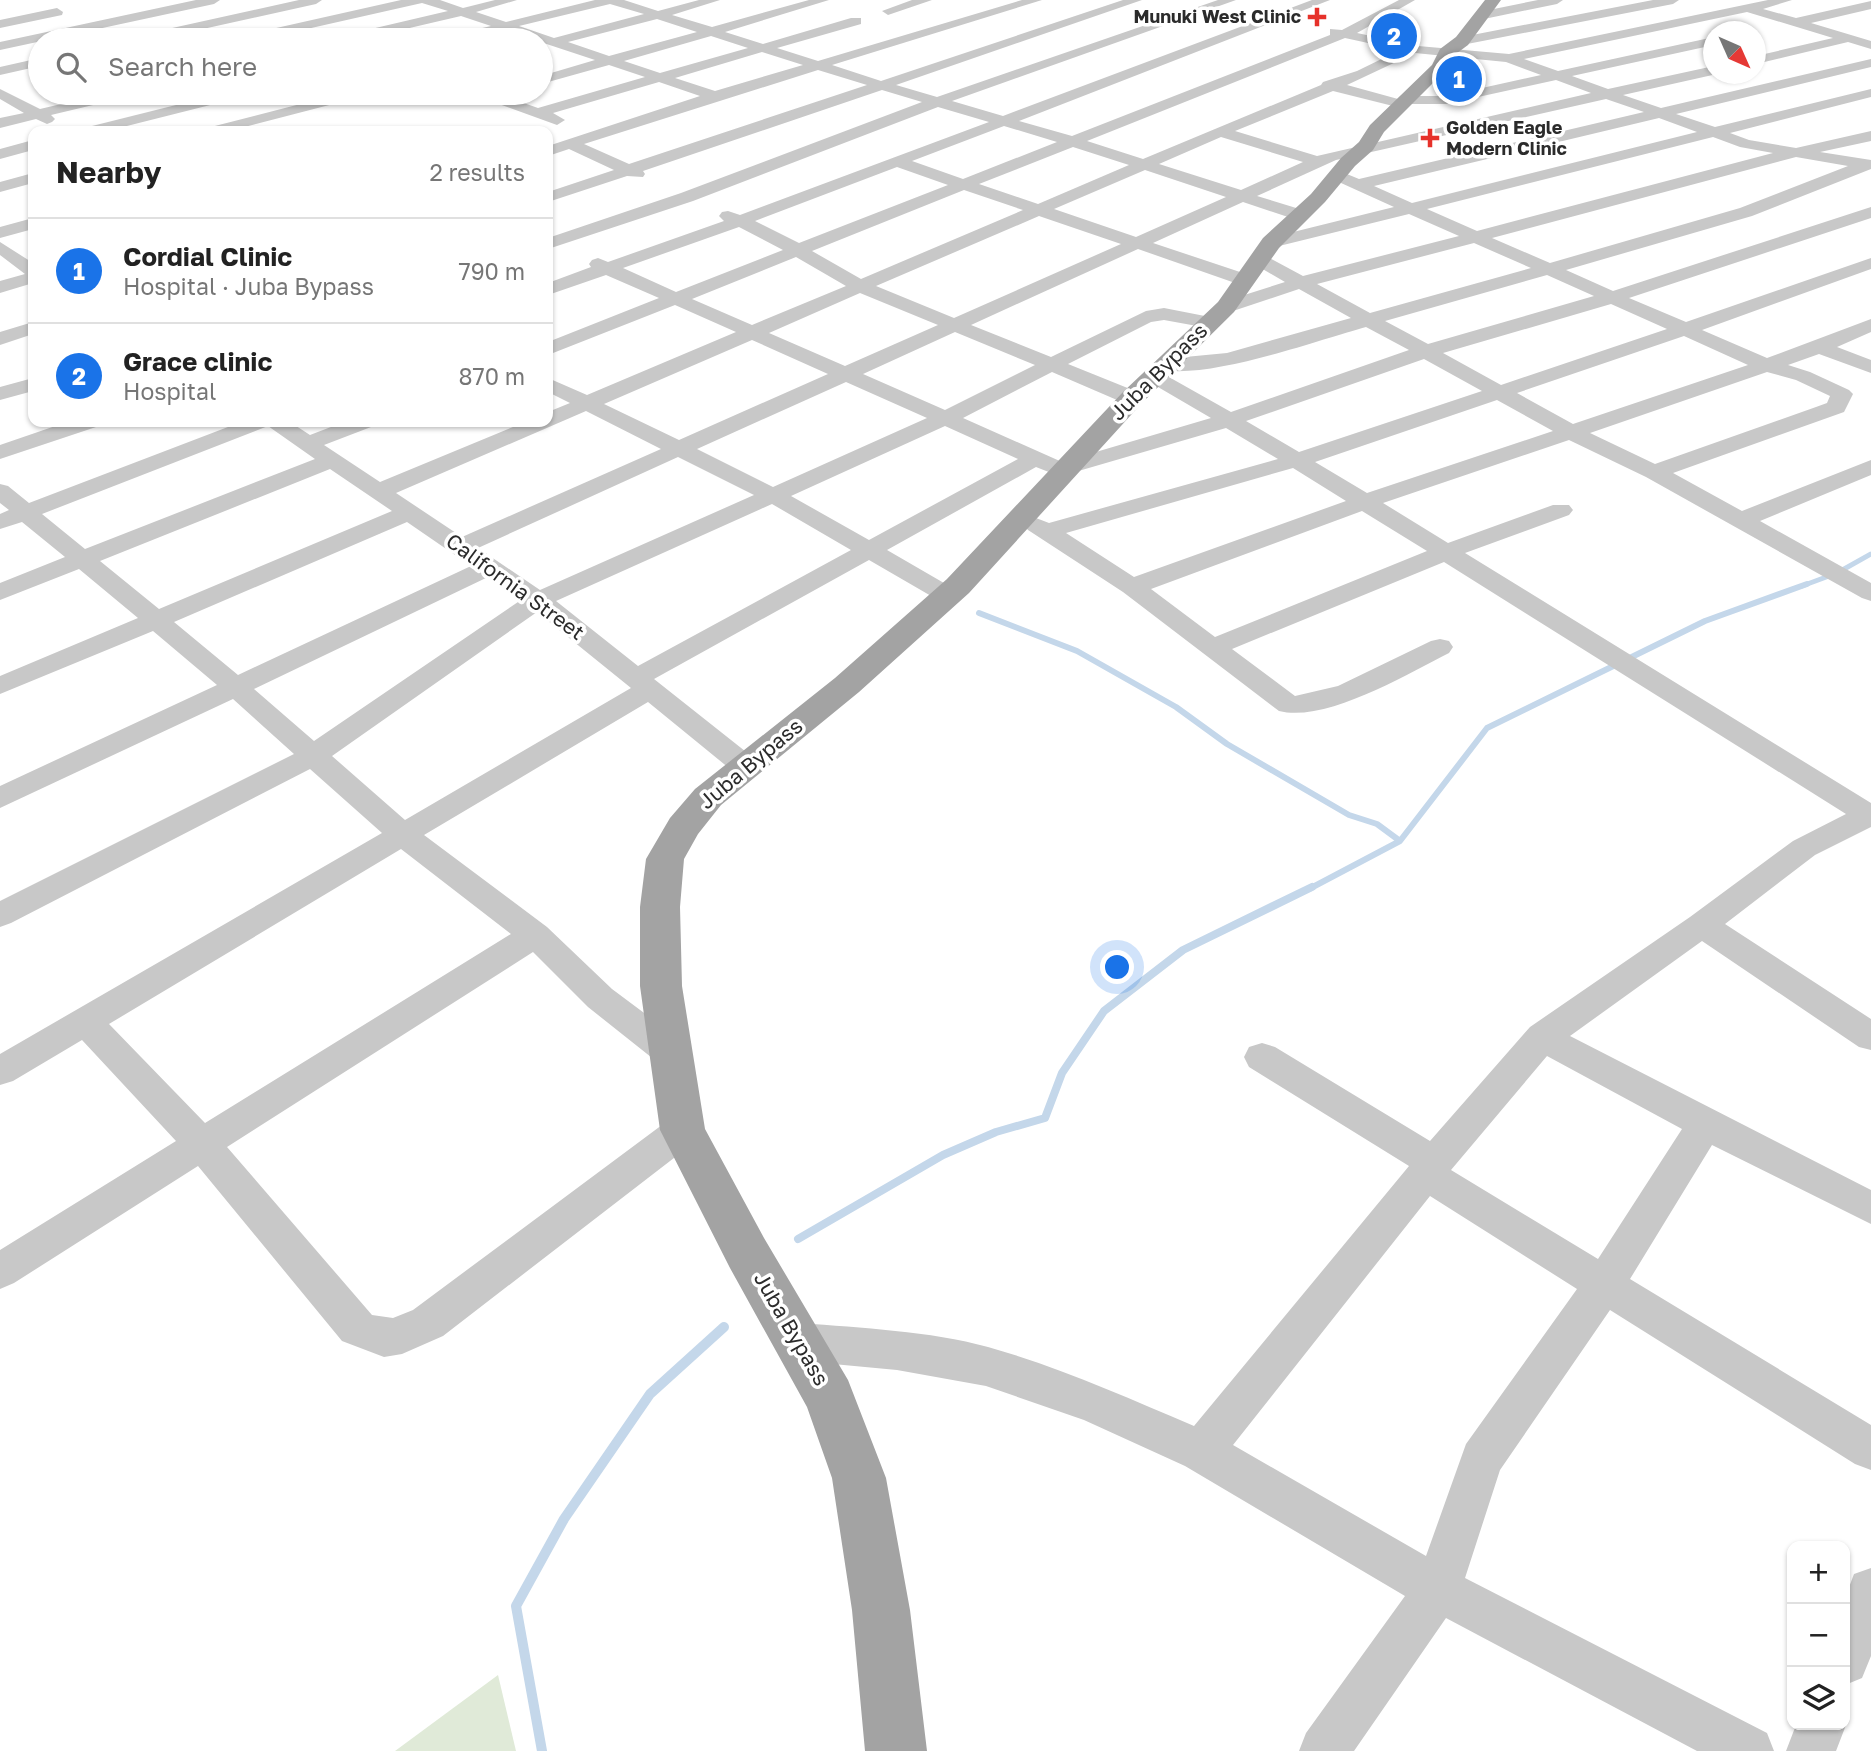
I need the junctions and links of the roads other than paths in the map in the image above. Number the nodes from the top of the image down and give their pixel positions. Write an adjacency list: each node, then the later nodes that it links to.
1 (214, 0): 39 (street)
2 (240, 0): 25 (street)
3 (316, 0): 25 (street)
4 (418, 0): 36 (street)
5 (427, 0): 27 (street)
6 (511, 0): 27 (street)
7 (714, 0): 29 (street)
8 (926, 0): 26 (street)
9 (984, 0): 21 (street)
10 (1136, 0): 32 (street)
11 (1197, 0): 19 (street)
12 (1324, 0): 31 (street)
13 (1409, 0): 52 (street)
14 (1673, 0): 30 (street)
15 (1719, 0): 22 (street)
16 (1786, 0): 22 (street)
17 (812, 1): 48 (street); 61 (street)
18 (1550, 1): 30 (street); 49 (street)
19 (1224, 2): 31 (street); 53 (street)
20 (1871, 5): 33 (street)
21 (1015, 7): 24 (street); 73 (street)
22 (1748, 8): 33 (street); 50 (street)
23 (68, 10): 28 (street)
24 (1041, 10): 32 (street)
25 (268, 11): 36 (street); 40 (street)
26 (888, 11)
27 (459, 12): 37 (street); 43 (street)
28 (45, 15): 34 (street); 38 (street)
29 (659, 15): 37 (street); 48 (street); 56 (street)
30 (1589, 17): 49 (street); 50 (street)
31 (1276, 18): 35 (street); 63 (street)
32 (1074, 22): 53 (street); 64 (street)
33 (1795, 23): 47 (street); 54 (street)
34 (0, 24)
35 (1299, 24)
36 (306, 25): 41 (street); 42 (street)
37 (505, 26): 44 (street); 45 (street)
38 (77, 28)
39 (84, 28)
40 (191, 28)
41 (293, 28)
42 (313, 28)
43 (392, 28)
44 (497, 28)
45 (510, 28)
46 (1321, 29): 52 (street)
47 (1769, 29)
48 (713, 32): 61 (street); 69 (street)
49 (1460, 32): 52 (street); 68 (street); 87 (street); 98 (main road, Juba Bypass)
50 (1637, 33): 62 (street); 68 (street)
51 (1871, 33): 54 (street)
52 (1344, 34): 75 (street)
53 (1129, 36): 63 (street); 74 (street)
54 (1848, 38): 58 (street); 67 (street)
55 (28, 41): 60 (street)
56 (553, 42)
57 (1703, 43): 62 (street)
58 (1871, 45)
59 (553, 46): 69 (street)
60 (0, 47)
61 (759, 47): 73 (street); 82 (street)
62 (1684, 48): 65 (street); 80 (street)
63 (1188, 51): 66 (street); 85 (street)
64 (980, 53): 74 (street); 86 (street)
65 (1703, 54)
66 (1211, 57)
67 (1766, 57)
68 (1508, 58): 80 (street)
69 (608, 61): 81 (street); 82 (street)
70 (1231, 62): 75 (street)
71 (1871, 63): 84 (street)
72 (28, 65): 76 (street)
73 (817, 65): 86 (street); 94 (street)
74 (1039, 67): 85 (street); 96 (street)
75 (1260, 68): 78 (street); 99 (street)
76 (0, 71)
77 (1703, 72): 90 (street)
78 (1283, 74)
79 (1766, 75): 84 (street)
80 (1559, 76): 90 (street); 95 (street)
81 (553, 77)
82 (654, 77): 94 (street); 107 (street)
83 (1307, 80): 87 (street)
84 (1788, 82): 97 (street); 108 (street)
85 (1107, 83): 89 (street); 113 (street)
86 (880, 85): 96 (street); 112 (street)
87 (1331, 86): 98 (street); 115 (street)
88 (26, 90): 92 (street)
89 (1125, 90)
90 (1607, 93): 108 (street); 111 (street)
91 (1871, 93): 97 (street)
92 (2, 95): 109 (street)
93 (1143, 95): 99 (street)
94 (715, 96): 112 (street); 120 (street)
95 (1446, 100): 98 (street); 111 (street)
96 (939, 101): 113 (street); 123 (street)
97 (1842, 101): 106 (street); 121 (street)
98 (1403, 102): 127 (main road, Juba Bypass)
99 (1168, 103): 105 (street); 124 (street)
100 (75, 105): 109 (street)
101 (184, 105): 117 (street)
102 (243, 105): 110 (street)
103 (312, 105): 110 (street)
104 (517, 105): 107 (street)
105 (1193, 110)
106 (1871, 110)
107 (537, 113): 120 (street)
108 (1656, 113): 121 (street); 135 (street)
109 (37, 114): 114 (street); 116 (street)
110 (269, 116): 118 (street); 119 (street)
111 (1496, 118): 127 (street)
112 (780, 119): 123 (street); 134 (street)
113 (1002, 121): 124 (street); 131 (street)
114 (0, 123)
115 (1219, 124): 132 (street); 135 (street)
116 (62, 125)
117 (107, 126)
118 (231, 126)
119 (291, 126)
120 (599, 134): 125 (street)
121 (1716, 134): 129 (street); 142 (street)
122 (1871, 136): 129 (street)
123 (841, 139): 141 (street)
124 (1071, 141): 132 (street); 137 (street)
125 (570, 144): 128 (street); 134 (street)
126 (28, 146): 130 (street)
127 (1366, 146): 135 (main road, Juba Bypass)
128 (553, 149)
129 (1793, 153): 133 (street); 149 (street)
130 (0, 154)
131 (898, 162): 137 (street); 146 (street)
132 (1148, 165): 140 (street); 143 (street)
133 (1869, 165): 159 (street)
134 (629, 170): 139 (street); 141 (street)
135 (1338, 174): 140 (street); 142 (street); 145 (main road, Juba Bypass)
136 (28, 179): 138 (street)
137 (963, 184): 143 (street); 154 (street)
138 (0, 187)
139 (553, 195)
140 (1243, 196): 145 (street); 151 (street)
141 (687, 197): 146 (street); 150 (street)
142 (1415, 207): 149 (street); 160 (street)
143 (1041, 211): 151 (street); 162 (street)
144 (1871, 212): 165 (street)
145 (1300, 215): 160 (main road, Juba Bypass)
146 (740, 221): 154 (street); 158 (street)
147 (28, 225): 148 (street)
148 (0, 233)
149 (1476, 238): 159 (street); 161 (street)
150 (553, 241)
151 (1137, 243): 160 (street); 169 (street)
152 (553, 245): 158 (street)
153 (0, 247): 156 (street)
154 (799, 252): 162 (street); 166 (street)
155 (1871, 263): 170 (street)
156 (28, 266)
157 (28, 268): 163 (street)
158 (607, 268): 164 (street); 166 (street)
159 (1546, 268): 165 (street); 167 (street)
160 (1242, 282): 161 (street); 161 (street); 178 (street); 181 (main road, Juba Bypass)
161 (1300, 283): 167 (street)
162 (860, 286): 169 (street); 172 (street)
163 (0, 287)
164 (553, 287)
165 (1612, 297): 170 (street); 176 (street)
166 (675, 298): 172 (street); 174 (street)
167 (1368, 320): 176 (street); 181 (street)
168 (1871, 325): 175 (street)
169 (957, 326): 178 (street); 180 (street)
170 (1686, 329): 177 (street); 184 (street)
171 (28, 330): 173 (street)
172 (754, 332): 180 (street); 186 (street)
173 (0, 339)
174 (553, 347)
175 (1820, 347): 177 (street); 179 (street)
176 (1427, 351): 184 (street); 189 (street)
177 (1763, 364): 195 (street); 203 (street)
178 (1051, 365): 181 (street); 188 (street)
179 (1871, 367)
180 (844, 375): 188 (street); 197 (street)
181 (1150, 380): 189 (street); 201 (main road, Juba Bypass)
182 (28, 386): 185 (street)
183 (553, 387): 186 (street)
184 (1501, 391): 195 (street); 200 (street)
185 (0, 394)
186 (584, 404): 187 (street); 197 (street)
187 (553, 418)
188 (944, 419): 201 (street); 206 (street)
189 (1229, 420): 200 (street); 201 (street)
190 (73, 427): 198 (street)
191 (247, 427): 210 (street)
192 (284, 427): 196 (street, California Street)
193 (350, 427): 196 (street)
194 (531, 427): 205 (street)
195 (1573, 433): 203 (street); 207 (street)
196 (309, 443): 199 (street, California Street)
197 (679, 449): 206 (street); 213 (street)
198 (0, 452)
199 (334, 459): 205 (street, California Street); 216 (street)
200 (1298, 460): 207 (street); 212 (street)
201 (1056, 465): 212 (main road, Juba Bypass); 214 (street)
202 (1871, 467): 211 (street)
203 (1654, 472): 211 (street)
204 (0, 491): 210 (street)
205 (380, 491): 209 (street, California Street)
206 (774, 496): 214 (street); 222 (street)
207 (1364, 502): 215 (street); 218 (street)
208 (1561, 510): 215 (street)
209 (411, 512): 213 (street, California Street); 223 (street)
210 (13, 517): 216 (street)
211 (1739, 521): 220 (street)
212 (1035, 524): 218 (street); 221 (main road, Juba Bypass)
213 (460, 547): 217 (street, California Street)
214 (870, 550): 221 (street); 226 (street)
215 (1443, 553): 224 (street); 232 (street)
216 (82, 559): 219 (street); 223 (street)
217 (489, 567): 222 (street, California Street); 228 (street)
218 (1132, 587): 224 (street)
219 (0, 592)
220 (1871, 593)
221 (947, 595): 230 (main road, Juba Bypass)
222 (538, 600): 226 (street, California Street); 229 (street)
223 (153, 620): 227 (street); 228 (street)
224 (1214, 647): 225 (street)
225 (1440, 648)
226 (643, 684): 230 (street, California Street); 233 (street)
227 (0, 686)
228 (235, 686): 229 (street); 231 (street)
229 (312, 756): 233 (street); 234 (street)
230 (744, 766): 240 (main road, Juba Bypass)
231 (0, 798)
232 (1870, 815): 235 (street)
233 (402, 834): 236 (street); 237 (street)
234 (0, 915)
235 (1702, 925): 238 (street); 239 (street)
236 (535, 934): 240 (street); 245 (street)
237 (85, 1021): 242 (street); 245 (street)
238 (1542, 1037): 243 (street); 246 (street)
239 (1871, 1037)
240 (674, 1055): 244 (main road, Juba Bypass)
241 (1262, 1057): 246 (street)
242 (0, 1070)
243 (1705, 1124): 247 (street); 249 (street)
244 (683, 1130): 245 (street); 250 (main road, Juba Bypass)
245 (203, 1145): 248 (street)
246 (1430, 1168): 249 (street); 252 (street)
247 (1871, 1208)
248 (0, 1271)
249 (1603, 1286): 251 (street); 253 (street)
250 (801, 1342): 252 (street); 257 (main road, Juba Bypass)
251 (1871, 1449)
252 (1201, 1451): 253 (street)
253 (1437, 1589): 258 (street); 259 (street)
254 (1871, 1591): 255 (street)
255 (1850, 1648)
256 (1819, 1730): 260 (street)
257 (896, 1751)
258 (1324, 1751)
259 (1749, 1751)
260 (1811, 1751)

